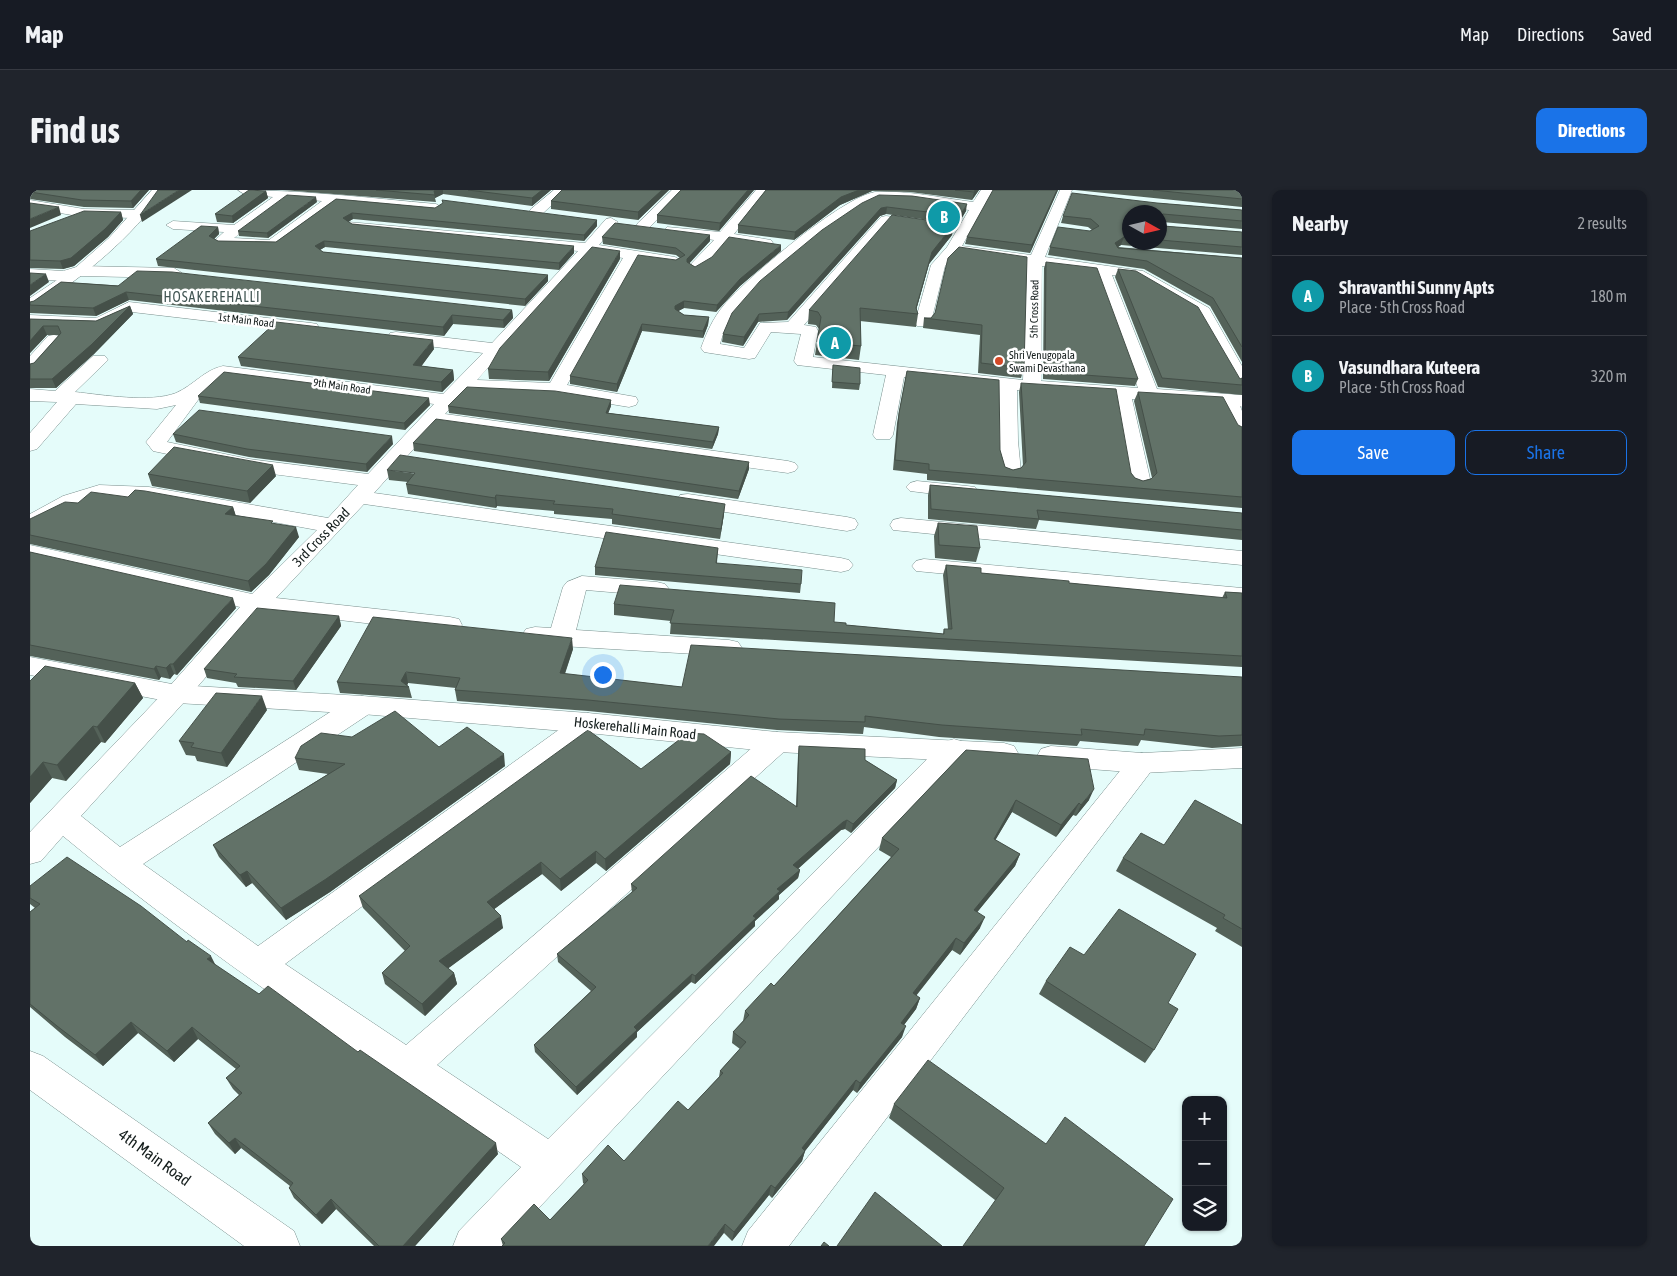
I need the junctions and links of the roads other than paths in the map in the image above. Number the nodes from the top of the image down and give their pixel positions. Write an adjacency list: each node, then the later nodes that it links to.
1 (159, 190): 16 (street)
2 (244, 190): 8 (street)
3 (562, 190): 17 (street)
4 (679, 190): 20 (street)
5 (763, 190): 26 (street)
6 (987, 190): 13 (street)
7 (1066, 192): 9 (street); 33 (street)
8 (285, 194): 10 (street); 21 (street)
9 (1083, 196)
10 (335, 198): 14 (street); 24 (street)
11 (452, 202): 14 (street)
12 (30, 204): 15 (street)
13 (978, 207): 23 (street); 28 (street)
14 (436, 208): 22 (street)
15 (84, 213): 16 (street); 18 (street)
16 (136, 214): 36 (street)
17 (554, 215)
18 (58, 223)
19 (173, 225): 21 (street)
20 (643, 226): 26 (street); 29 (street, 3rd Cross Road)
21 (235, 229): 24 (street)
22 (410, 229): 27 (street); 29 (street)
23 (964, 231): 30 (street); 44 (street)
24 (290, 232): 25 (street)
25 (310, 233)
26 (724, 237): 28 (street); 34 (street)
27 (387, 240)
28 (797, 247): 41 (street)
29 (587, 248): 31 (street); 50 (street, 3rd Cross Road)
30 (953, 250): 33 (street); 43 (street)
31 (632, 255): 32 (street); 59 (street)
32 (676, 261)
33 (1035, 262): 35 (street); 57 (street, 5th Cross Road)
34 (696, 267)
35 (1102, 270): 54 (street); 62 (street)
36 (80, 271): 37 (street); 38 (street); 39 (street)
37 (30, 274)
38 (194, 275)
39 (32, 302)
40 (702, 317): 41 (street)
41 (721, 319): 49 (street)
42 (30, 320): 45 (street, 1st Main Road)
43 (923, 322)
44 (793, 327): 49 (street); 53 (street)
45 (327, 330)
46 (376, 335): 50 (street)
47 (54, 340): 52 (street)
48 (690, 347): 49 (street)
49 (710, 348)
50 (495, 349): 56 (street, 3rd Cross Road)
51 (99, 360): 63 (street)
52 (30, 367)
53 (896, 371): 55 (street); 69 (street)
54 (1242, 382)
55 (1008, 383): 57 (street); 72 (street)
56 (464, 385): 59 (street); 64 (street, 3rd Cross Road)
57 (1032, 386): 60 (street)
58 (197, 388): 63 (street); 64 (street, 9th Main Road); 75 (street)
59 (556, 388): 65 (street)
60 (1122, 393): 62 (street); 73 (street)
61 (30, 395): 63 (street)
62 (1150, 395): 66 (street)
63 (66, 397): 70 (street)
64 (448, 400): 67 (street, 3rd Cross Road)
65 (629, 401)
66 (1235, 401): 68 (street)
67 (432, 418): 71 (street); 75 (street, 3rd Cross Road)
68 (1242, 430)
69 (883, 435)
70 (30, 445)
71 (788, 467)
72 (1011, 472)
73 (1140, 483)
74 (917, 487): 76 (street)
75 (367, 489): 81 (street, 3rd Cross Road); 84 (street)
76 (987, 494)
77 (670, 498): 79 (street)
78 (30, 522): 81 (street)
79 (847, 524)
80 (901, 525): 83 (street)
81 (333, 526): 88 (street, 3rd Cross Road)
82 (30, 552): 88 (street)
83 (1242, 558)
84 (841, 565)
85 (924, 566): 87 (street)
86 (676, 590): 91 (street)
87 (1242, 595)
88 (257, 603): 89 (street); 94 (street, 3rd Cross Road)
89 (472, 628)
90 (512, 632): 91 (street)
91 (561, 638): 92 (street)
92 (749, 650)
93 (30, 666): 94 (street, Hoskerehalli Main Road)
94 (178, 694): 95 (street, Hoskerehalli Main Road); 101 (street, 3rd Cross Road)
95 (362, 705): 96 (street, Hoskerehalli Main Road); 103 (street)
96 (588, 723): 97 (street, Hoskerehalli Main Road); 104 (street)
97 (777, 742): 98 (street, Hoskerehalli Main Road); 105 (street)
98 (954, 749): 100 (street, Hoskerehalli Main Road); 107 (street)
99 (1242, 758): 100 (street, Hoskerehalli Main Road)
100 (1142, 763): 110 (street)
101 (62, 818): 102 (street, 3rd Cross Road); 103 (street)
102 (30, 852)
103 (119, 864): 104 (street)
104 (258, 965): 105 (street)
105 (409, 1066): 107 (street)
106 (30, 1068): 108 (street, 4th Main Road)
107 (551, 1164): 109 (street)
108 (279, 1246)
109 (474, 1246)
110 (763, 1246)

